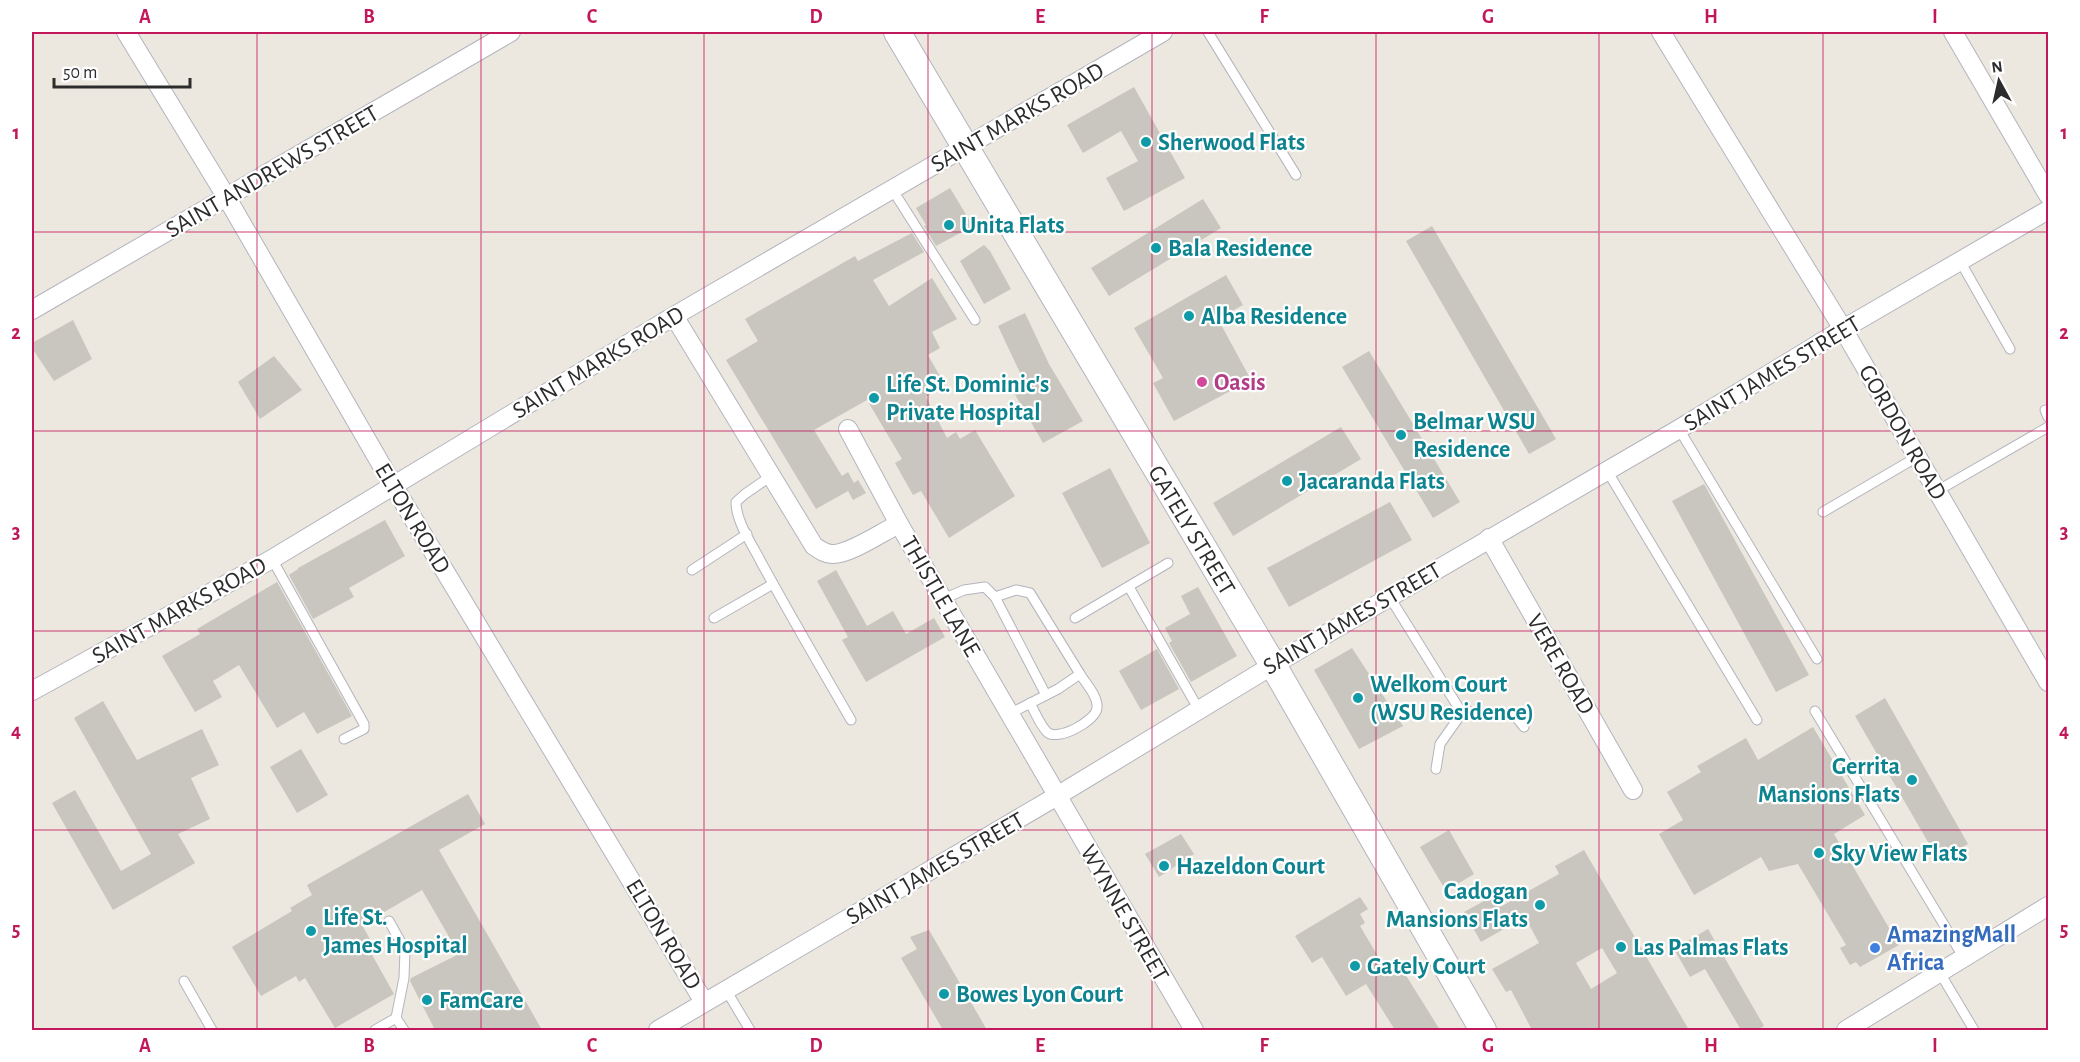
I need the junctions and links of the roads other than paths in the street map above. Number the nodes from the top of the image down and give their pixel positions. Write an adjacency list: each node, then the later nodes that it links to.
1 (126, 32): 12 (street, ELTON ROAD)
2 (511, 32): 12 (street, SAINT ANDREWS STREET)
3 (897, 32): 8 (street, GATELY STREET)
4 (1163, 32): 8 (street, SAINT MARKS ROAD)
5 (1208, 32): 9 (lane)
6 (1661, 32): 18 (street, GORDON ROAD)
7 (1953, 32): 11 (street)
8 (966, 147): 10 (street, SAINT MARKS ROAD); 43 (street, GATELY STREET)
9 (1296, 175)
10 (892, 189): 16 (street, SAINT MARKS ROAD); 17 (lane)
11 (2049, 195)
12 (227, 198): 15 (street, SAINT ANDREWS STREET); 26 (street, ELTON ROAD)
13 (2049, 210): 14 (street, SAINT JAMES STREET)
14 (1960, 261): 18 (street, SAINT JAMES STREET); 19 (lane)
15 (32, 310)
16 (674, 316): 25 (street, THISTLE LANE); 26 (street, SAINT MARKS ROAD)
17 (975, 320)
18 (1843, 329): 22 (street, SAINT JAMES STREET); 23 (street, GORDON ROAD)
19 (2010, 349)
20 (2049, 427): 27 (lane)
21 (848, 429): 29 (street)
22 (1679, 429): 24 (street, SAINT JAMES STREET); 42 (lane)
23 (1917, 457): 27 (street, GORDON ROAD); 28 (lane)
24 (1606, 469): 31 (street, SAINT JAMES STREET); 54 (lane)
25 (771, 476): 29 (street, THISTLE LANE); 30 (lane)
26 (393, 485): 32 (street, SAINT MARKS ROAD); 66 (street, ELTON ROAD)
27 (1937, 491): 45 (street, GORDON ROAD)
28 (1823, 512)
29 (899, 524): 39 (street, THISTLE LANE)
30 (747, 534): 34 (lane); 35 (lane)
31 (1490, 537): 38 (street, SAINT JAMES STREET); 58 (street, VERE ROAD)
32 (272, 559): 46 (street, SAINT MARKS ROAD); 56 (lane)
33 (1168, 563): 36 (lane)
34 (692, 570)
35 (773, 584): 40 (lane); 53 (lane)
36 (1129, 586): 41 (lane); 49 (lane)
37 (995, 597): 39 (lane); 44 (lane); 47 (lane)
38 (1389, 597): 43 (street, SAINT JAMES STREET); 50 (lane)
39 (943, 599): 52 (street, THISTLE LANE)
40 (714, 618)
41 (1075, 618)
42 (1817, 659)
43 (1272, 665): 49 (street, SAINT JAMES STREET); 74 (street, GATELY STREET)
44 (1080, 674): 47 (lane); 48 (lane)
45 (2049, 682)
46 (32, 691)
47 (1046, 695): 48 (lane)
48 (1030, 703): 52 (lane)
49 (1199, 710): 59 (street, SAINT JAMES STREET)
50 (1460, 710): 55 (lane); 57 (lane)
51 (1815, 711): 62 (lane)
52 (1009, 714): 59 (street, THISTLE LANE)
53 (851, 720)
54 (1757, 720)
55 (1524, 727)
56 (344, 739)
57 (1436, 769)
58 (1633, 790)
59 (1057, 796): 65 (street, SAINT JAMES STREET); 73 (street, WYNNE STREET)
60 (2049, 906): 62 (street)
61 (389, 921): 67 (lane)
62 (1964, 958): 63 (street)
63 (1940, 973): 75 (street); 76 (lane)
64 (184, 981): 68 (lane)
65 (726, 990): 66 (street, SAINT JAMES STREET); 72 (lane)
66 (704, 1002): 71 (street, SAINT JAMES STREET)
67 (396, 1018): 69 (lane); 70 (lane)
68 (212, 1030)
69 (375, 1030)
70 (404, 1030)
71 (658, 1030)
72 (750, 1030)
73 (1194, 1030)
74 (1484, 1030)
75 (1846, 1030)
76 (1974, 1030)

